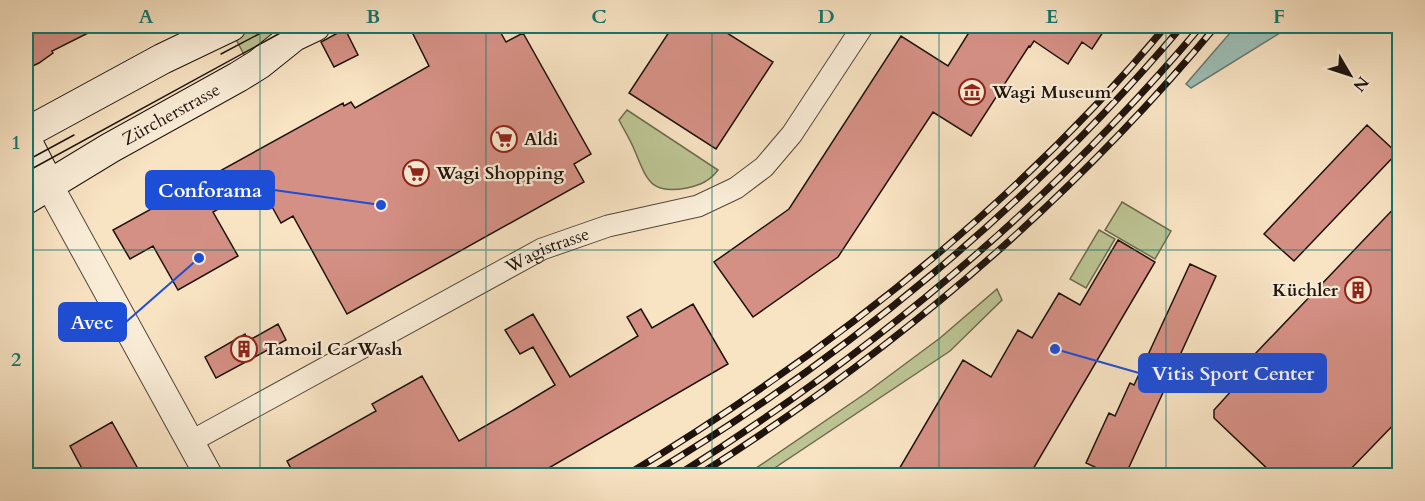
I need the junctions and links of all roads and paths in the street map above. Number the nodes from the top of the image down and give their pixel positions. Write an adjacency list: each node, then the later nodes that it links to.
1 (231, 26): 4 (main road)
2 (315, 26): 6 (main road, Zürcherstrasse)
3 (863, 26): 7 (street, Wagistrasse)
4 (26, 133)
5 (26, 140): 6 (main road)
6 (37, 192): 7 (street)
7 (190, 442): 8 (street)
8 (209, 476)

